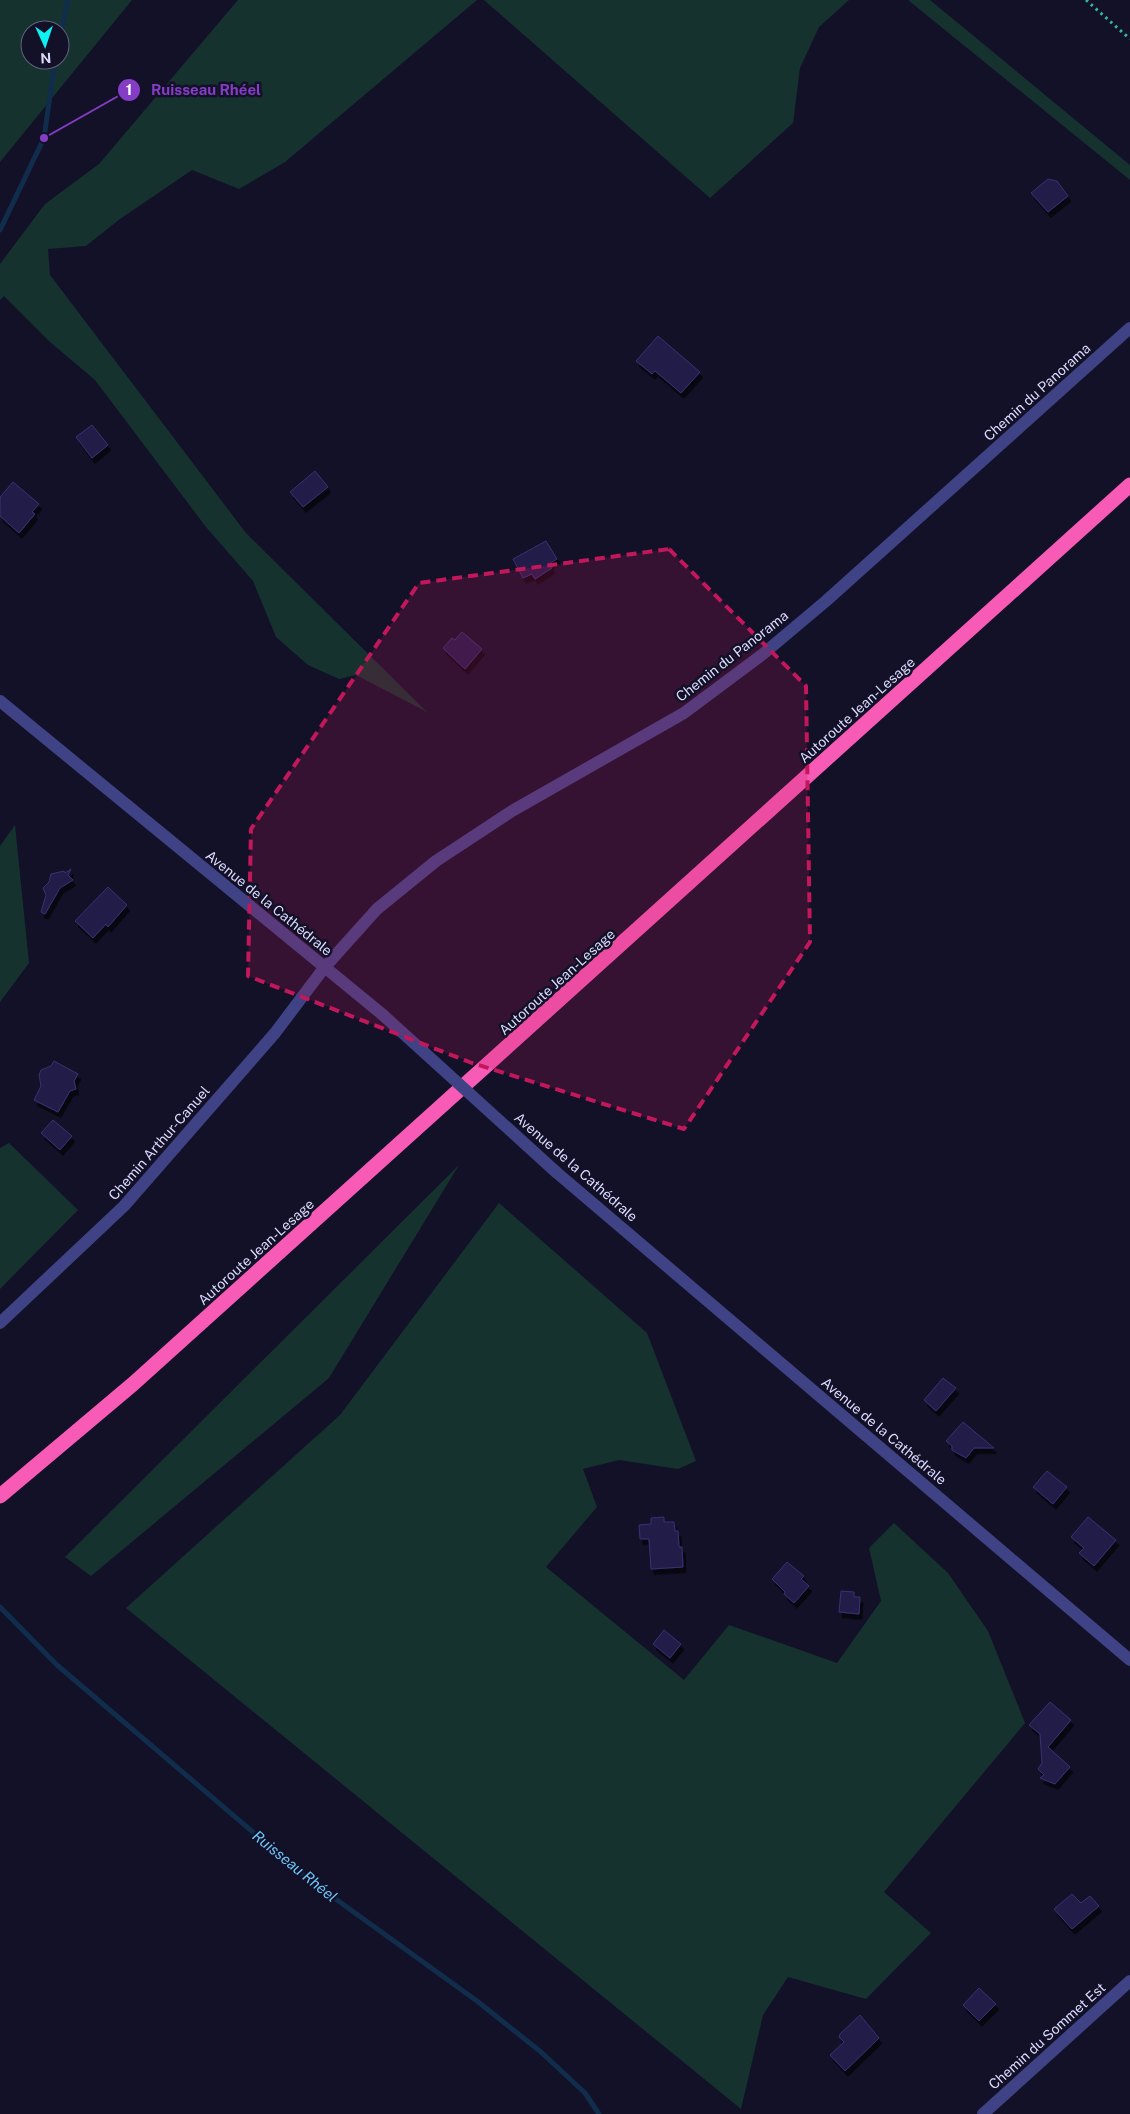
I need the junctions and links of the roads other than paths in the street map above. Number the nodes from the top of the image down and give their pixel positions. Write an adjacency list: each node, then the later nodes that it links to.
1 (1130, 328): 4 (street, Chemin du Panorama)
2 (1130, 486): 6 (highway, Autoroute Jean-Lesage)
3 (0, 701): 4 (street, Avenue de la Cathédrale)
4 (324, 968): 5 (street, Chemin Arthur-Canuel); 7 (street, Avenue de la Cathédrale, bridge)
5 (0, 1323)
6 (0, 1496)
7 (1130, 1660)
8 (1130, 1981): 9 (street, Chemin du Sommet Est)
9 (983, 2114)

